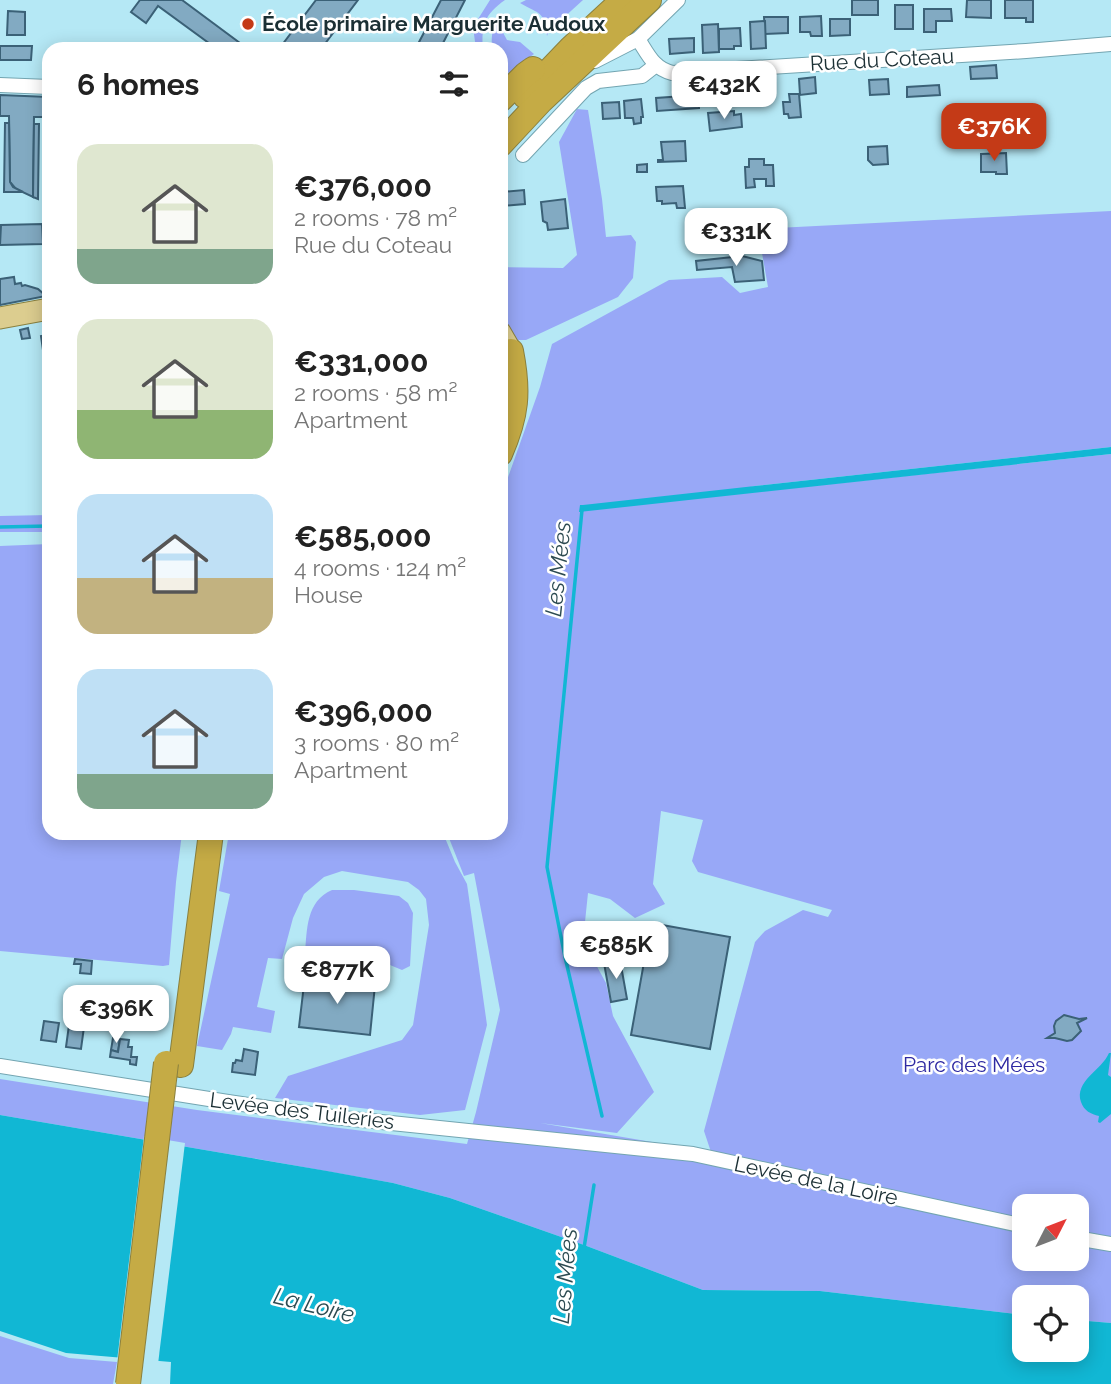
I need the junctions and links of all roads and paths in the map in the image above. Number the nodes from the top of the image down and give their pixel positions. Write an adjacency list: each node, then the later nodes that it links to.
1 (623, 0): 7 (highway)
2 (649, 0): 7 (highway)
3 (678, 0): 4 (street)
4 (638, 39): 6 (street); 7 (street)
5 (1111, 44): 6 (street, Rue du Coteau)
6 (656, 65): 7 (street)
7 (554, 77): 8 (highway); 11 (highway); 12 (highway); 13 (highway)
8 (508, 80)
9 (0, 86): 10 (street)
10 (42, 87)
11 (508, 97)
12 (508, 115)
13 (512, 150)
14 (42, 310): 15 (main road)
15 (0, 318)
16 (508, 352): 17 (highway)
17 (508, 436)
18 (195, 840): 22 (highway)
19 (210, 840): 21 (highway)
20 (222, 840): 21 (highway)
21 (205, 888): 22 (highway)
22 (173, 1064): 28 (highway, bridge); 29 (highway)
23 (0, 1066): 24 (street, Levée des Tuileries)
24 (606, 1143): 25 (street, Levée de la Loire)
25 (1012, 1223)
26 (1089, 1240): 27 (street)
27 (1111, 1244)
28 (128, 1384)
29 (143, 1384)

